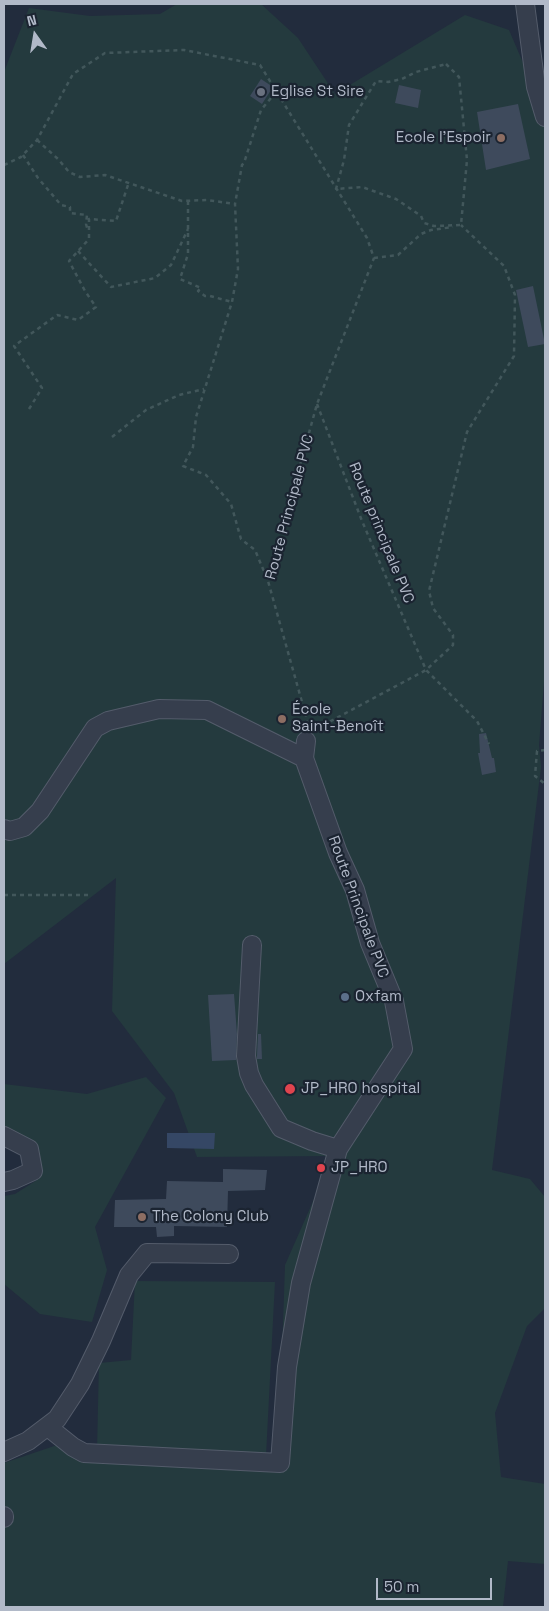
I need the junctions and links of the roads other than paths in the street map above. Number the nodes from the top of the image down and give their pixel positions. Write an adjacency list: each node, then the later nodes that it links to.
1 (525, 4): 2 (street)
2 (545, 117)
3 (4, 829): 6 (street, Route Principale PVC)
4 (252, 945): 6 (street)
5 (4, 1136): 7 (street)
6 (338, 1149): 9 (street, Route Principale PVC)
7 (4, 1182)
8 (229, 1254): 9 (street)
9 (48, 1426): 10 (street)
10 (4, 1452)

